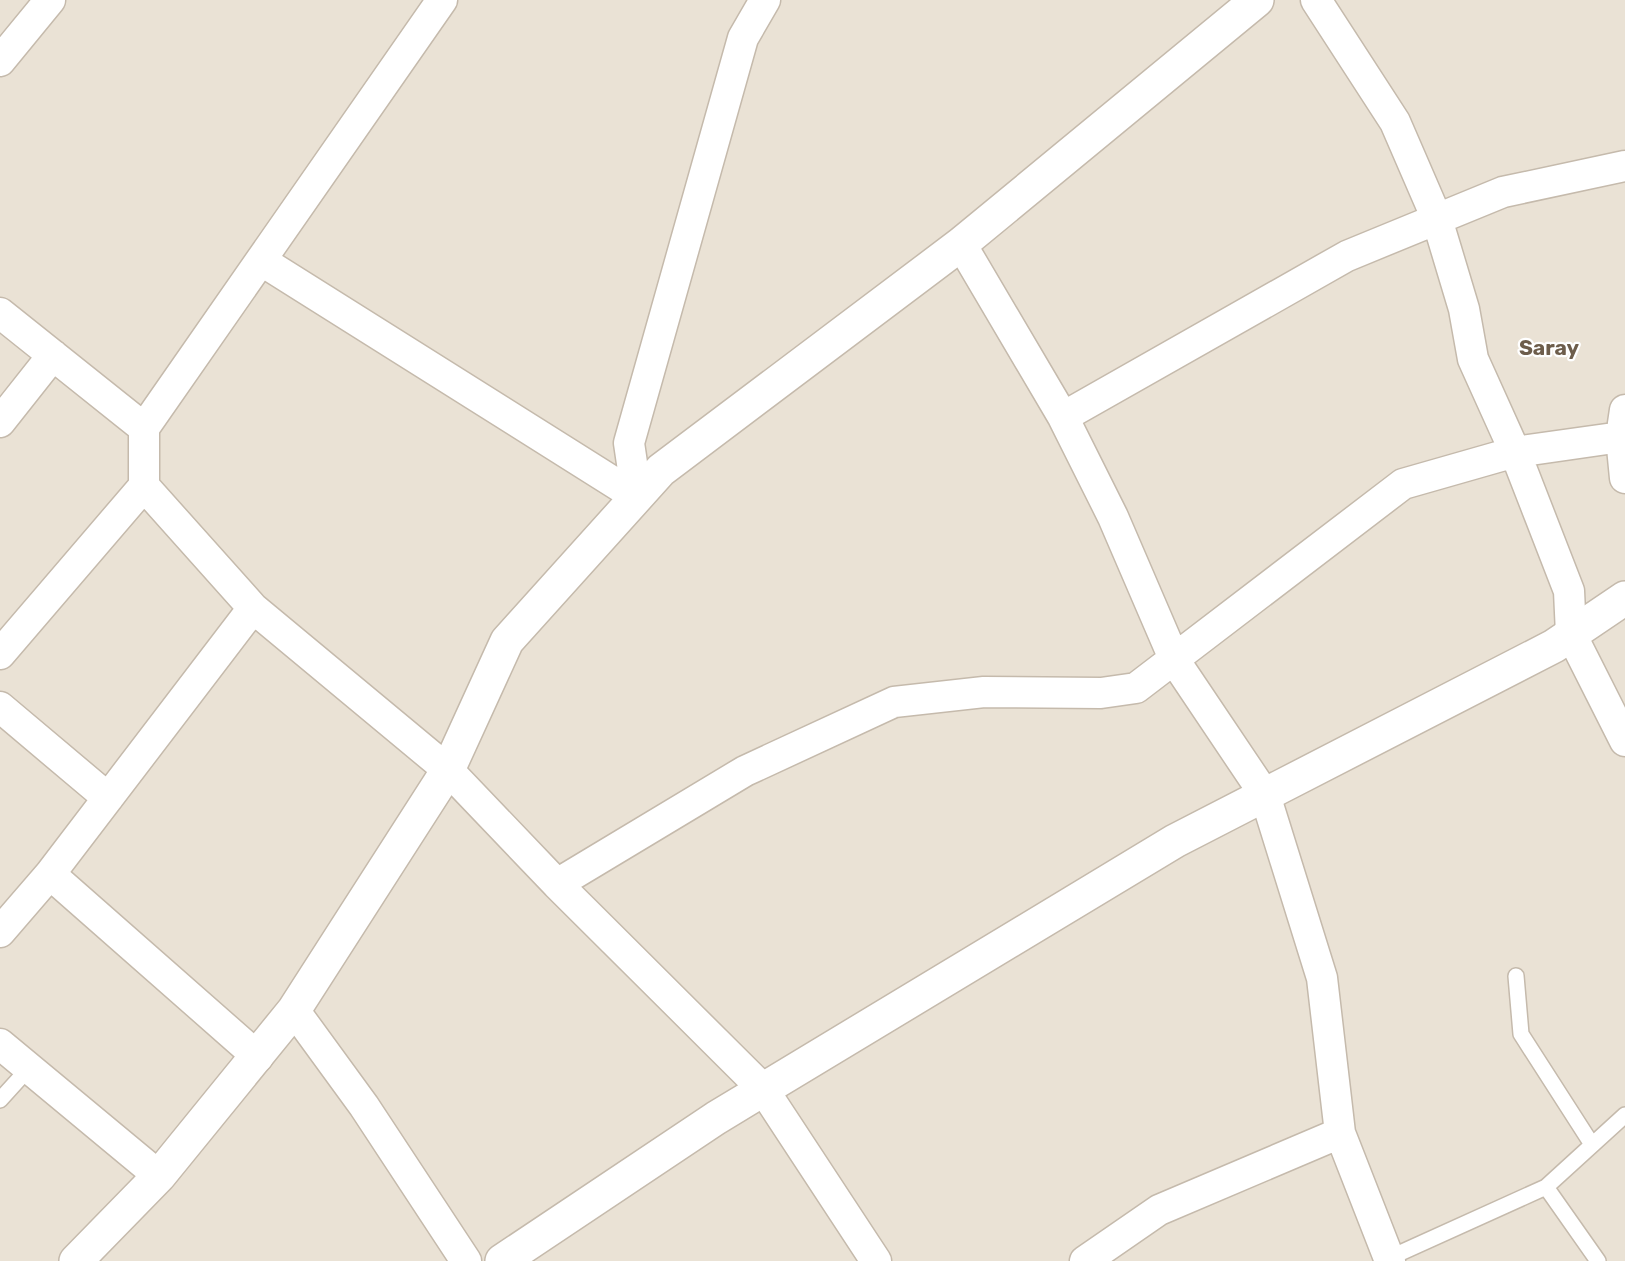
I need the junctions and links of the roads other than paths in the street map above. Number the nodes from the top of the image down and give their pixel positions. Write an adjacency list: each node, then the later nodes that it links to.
1 (50, 0): 6 (street)
2 (442, 0): 10 (street)
3 (1257, 0): 9 (street)
4 (1316, 0): 8 (street)
5 (761, 1): 20 (street)
6 (0, 61)
7 (1625, 166): 8 (street)
8 (1437, 219): 13 (street); 17 (street)
9 (961, 244): 13 (street); 20 (street)
10 (262, 261): 16 (street); 20 (street)
11 (0, 313): 12 (street)
12 (52, 355): 14 (street); 16 (street)
13 (1063, 417): 25 (street)
14 (0, 422)
15 (1623, 423): 17 (street); 18 (street)
16 (144, 428): 19 (street)
17 (1515, 452): 23 (street); 25 (street)
18 (1625, 478)
19 (144, 486): 22 (street); 24 (street)
20 (638, 497): 28 (street)
21 (1625, 598): 23 (street)
22 (253, 608): 28 (street); 30 (street)
23 (1571, 634): 27 (street); 29 (street)
24 (4, 640)
25 (1175, 661): 29 (street); 32 (street)
26 (0, 706): 30 (street)
27 (1625, 741)
28 (447, 770): 32 (street); 35 (street)
29 (1265, 795): 39 (street); 42 (street)
30 (108, 798): 31 (street)
31 (51, 874): 33 (street); 37 (street)
32 (557, 885): 39 (street)
33 (0, 932)
34 (1516, 976): 43 (lane)
35 (294, 1010): 37 (street); 48 (street)
36 (0, 1044): 38 (street)
37 (258, 1057): 44 (street)
38 (29, 1068): 40 (lane); 44 (street)
39 (763, 1089): 49 (street); 50 (street)
40 (0, 1100)
41 (1625, 1115): 43 (lane)
42 (1340, 1133): 46 (street); 51 (street)
43 (1591, 1143): 45 (lane)
44 (159, 1176): 47 (street)
45 (1546, 1187): 46 (lane); 52 (lane)
46 (1389, 1260)
47 (76, 1261)
48 (465, 1261)
49 (502, 1261)
50 (876, 1261)
51 (1085, 1261)
52 (1598, 1261)

